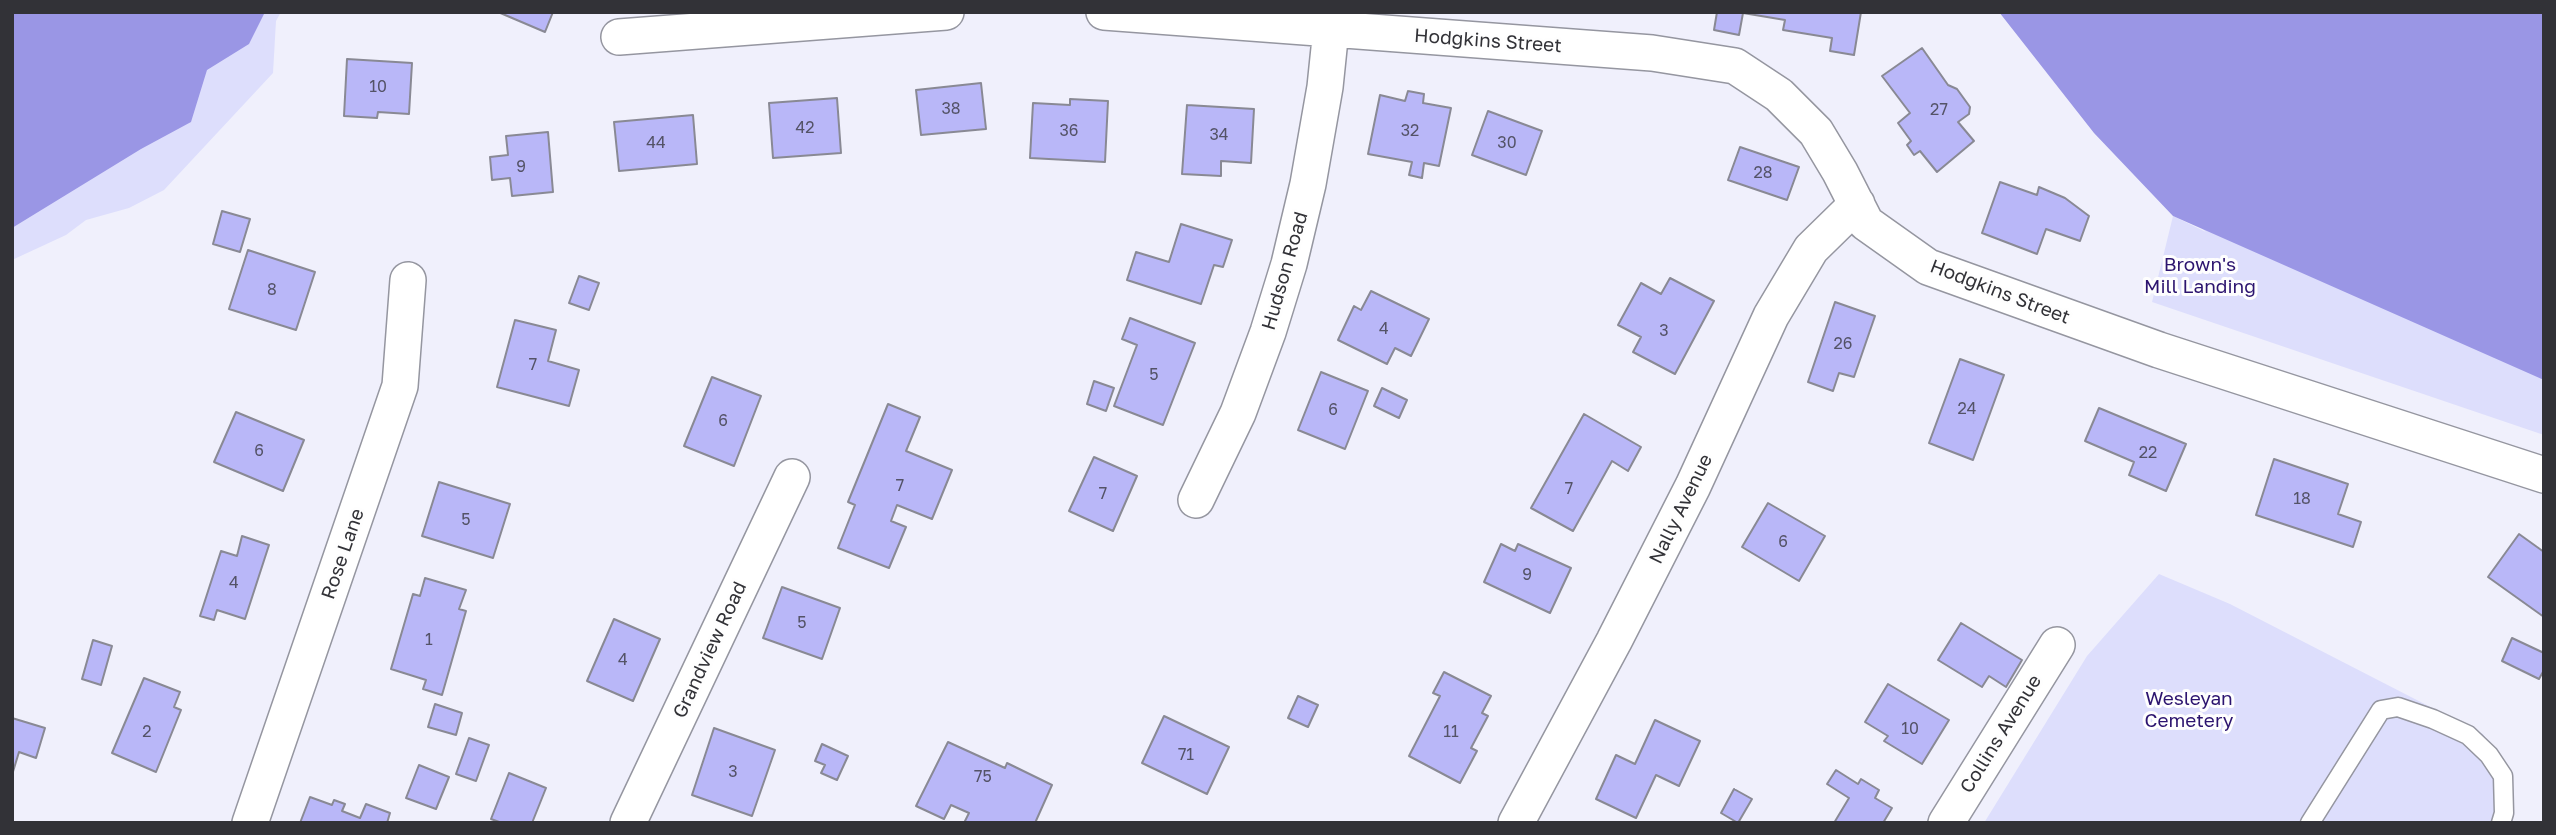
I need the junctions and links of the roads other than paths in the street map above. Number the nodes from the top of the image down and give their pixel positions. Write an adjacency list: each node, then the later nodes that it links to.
1 (946, 12): 4 (street)
2 (1104, 12): 3 (street, Hodgkins Street)
3 (1331, 29): 5 (street, Hodgkins Street); 9 (street, Hudson Road)
4 (619, 37)
5 (1857, 204): 7 (street, Hodgkins Street); 13 (street, Nally Avenue)
6 (408, 280): 11 (street, Rose Lane)
7 (2544, 475)
8 (792, 477): 12 (street, Grandview Road)
9 (1196, 500)
10 (2057, 645): 14 (street, Collins Avenue)
11 (250, 823)
12 (628, 823)
13 (1516, 823)
14 (1946, 823)
15 (2310, 823): 16 (lane)
16 (2501, 823)

